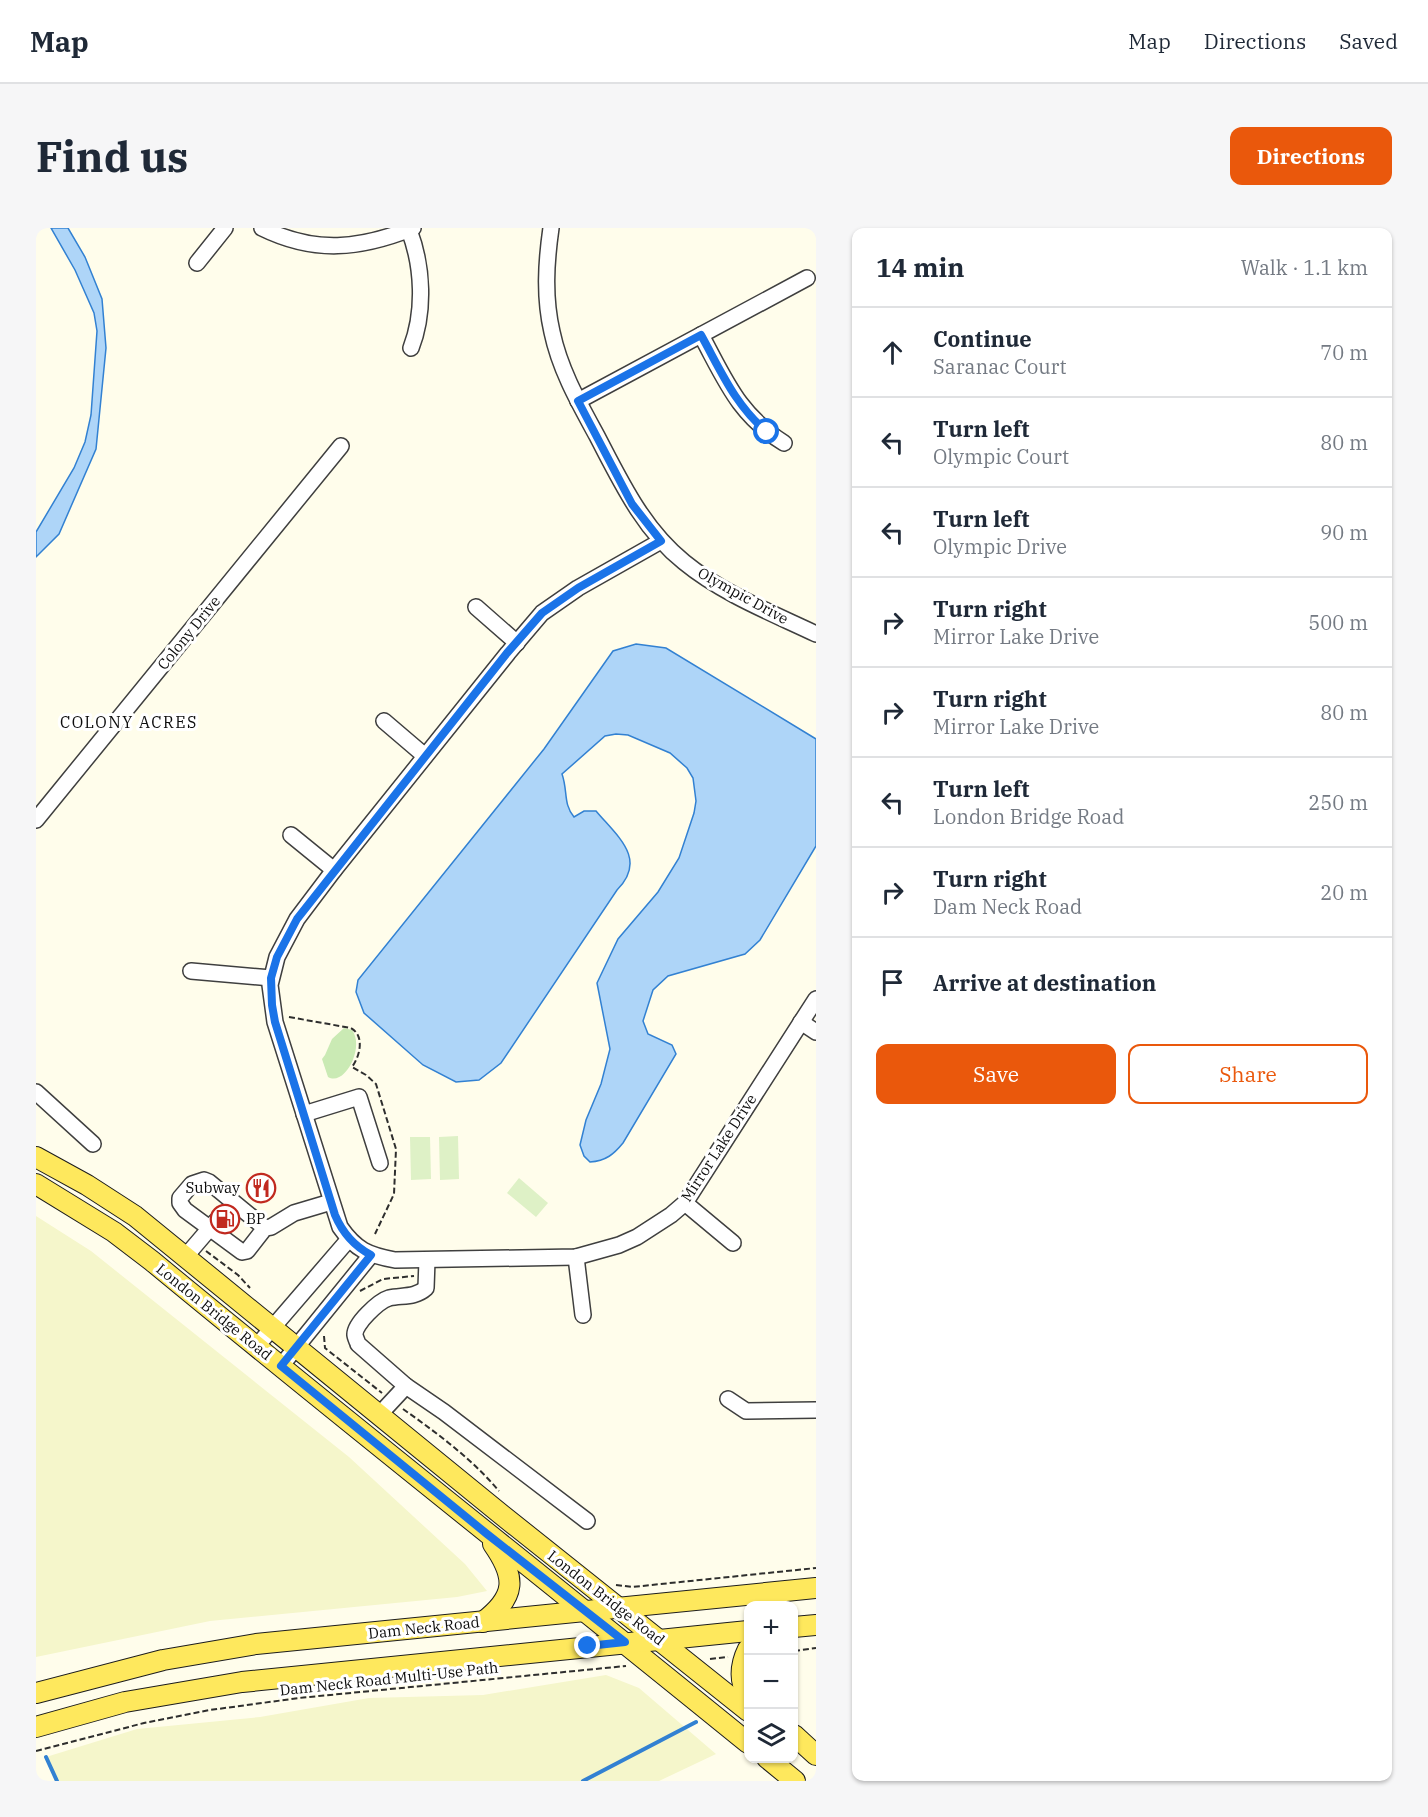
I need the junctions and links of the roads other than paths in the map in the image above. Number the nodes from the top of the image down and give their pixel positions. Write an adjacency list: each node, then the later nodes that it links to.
1 (225, 228): 5 (street)
2 (262, 228): 4 (street)
3 (551, 228): 9 (street, Olympic Drive)
4 (411, 229): 8 (street)
5 (197, 263)
6 (807, 278): 7 (street)
7 (701, 335): 9 (street); 10 (street)
8 (411, 348)
9 (578, 401): 12 (street, Olympic Drive)
10 (784, 443)
11 (341, 446): 18 (street, Colony Drive)
12 (661, 541): 14 (street, Olympic Drive); 15 (street, Mirror Lake Drive)
13 (477, 607): 15 (street)
14 (816, 634)
15 (517, 643): 17 (street, Mirror Lake Drive)
16 (384, 721): 17 (street)
17 (426, 756): 20 (street, Mirror Lake Drive)
18 (36, 820)
19 (291, 835): 20 (street)
20 (334, 870): 22 (street, Mirror Lake Drive)
21 (191, 971): 22 (street)
22 (271, 978): 27 (street, Mirror Lake Drive)
23 (816, 999): 24 (street, Mirror Lake Drive)
24 (801, 1022): 25 (street); 33 (street, Mirror Lake Drive)
25 (816, 1032)
26 (36, 1092): 28 (street)
27 (304, 1114): 30 (street); 32 (street, Mirror Lake Drive)
28 (93, 1144)
29 (36, 1156): 39 (main road, London Bridge Road)
30 (380, 1163)
31 (36, 1184): 44 (main road, London Bridge Road)
32 (331, 1202): 35 (street); 36 (street, Mirror Lake Drive)
33 (685, 1203): 37 (street); 40 (street, Mirror Lake Drive)
34 (221, 1215): 35 (street); 35 (street); 39 (street)
35 (264, 1228)
36 (349, 1239): 38 (street, Mirror Lake Drive); 43 (street)
37 (733, 1243)
38 (371, 1255): 41 (street, Mirror Lake Drive); 45 (street)
39 (186, 1256): 43 (main road, London Bridge Road)
40 (576, 1257): 41 (street, Mirror Lake Drive); 42 (street)
41 (427, 1260): 47 (street)
42 (584, 1315)
43 (272, 1328): 44 (street); 45 (main road, London Bridge Road)
44 (256, 1347): 46 (main road, London Bridge Road)
45 (296, 1348): 46 (street); 50 (main road, London Bridge Road)
46 (281, 1366): 52 (main road, London Bridge Road)
47 (406, 1386): 50 (street); 51 (street)
48 (728, 1399): 49 (street)
49 (816, 1410)
50 (379, 1415): 54 (main road, London Bridge Road)
51 (587, 1521)
52 (487, 1534): 55 (main road, London Bridge Road); 56 (main road)
53 (816, 1588): 54 (main road, Dam Neck Road)
54 (618, 1607): 55 (main road, Dam Neck Road); 60 (main road, London Bridge Road)
55 (586, 1611): 56 (main road, Dam Neck Road); 61 (main road, London Bridge Road)
56 (483, 1622): 64 (main road, Dam Neck Road)
57 (816, 1625): 58 (main road)
58 (798, 1627)
59 (744, 1631): 60 (main road)
60 (658, 1639): 61 (main road); 65 (main road, London Bridge Road)
61 (625, 1642): 66 (main road); 68 (main road, London Bridge Road)
62 (744, 1660): 63 (main road)
63 (744, 1688)
64 (36, 1693)
65 (746, 1709)
66 (36, 1727)
67 (798, 1739): 70 (main road)
68 (744, 1740)
69 (798, 1751): 72 (main road)
70 (816, 1755)
71 (773, 1763): 73 (main road)
72 (816, 1766)
73 (795, 1781)

